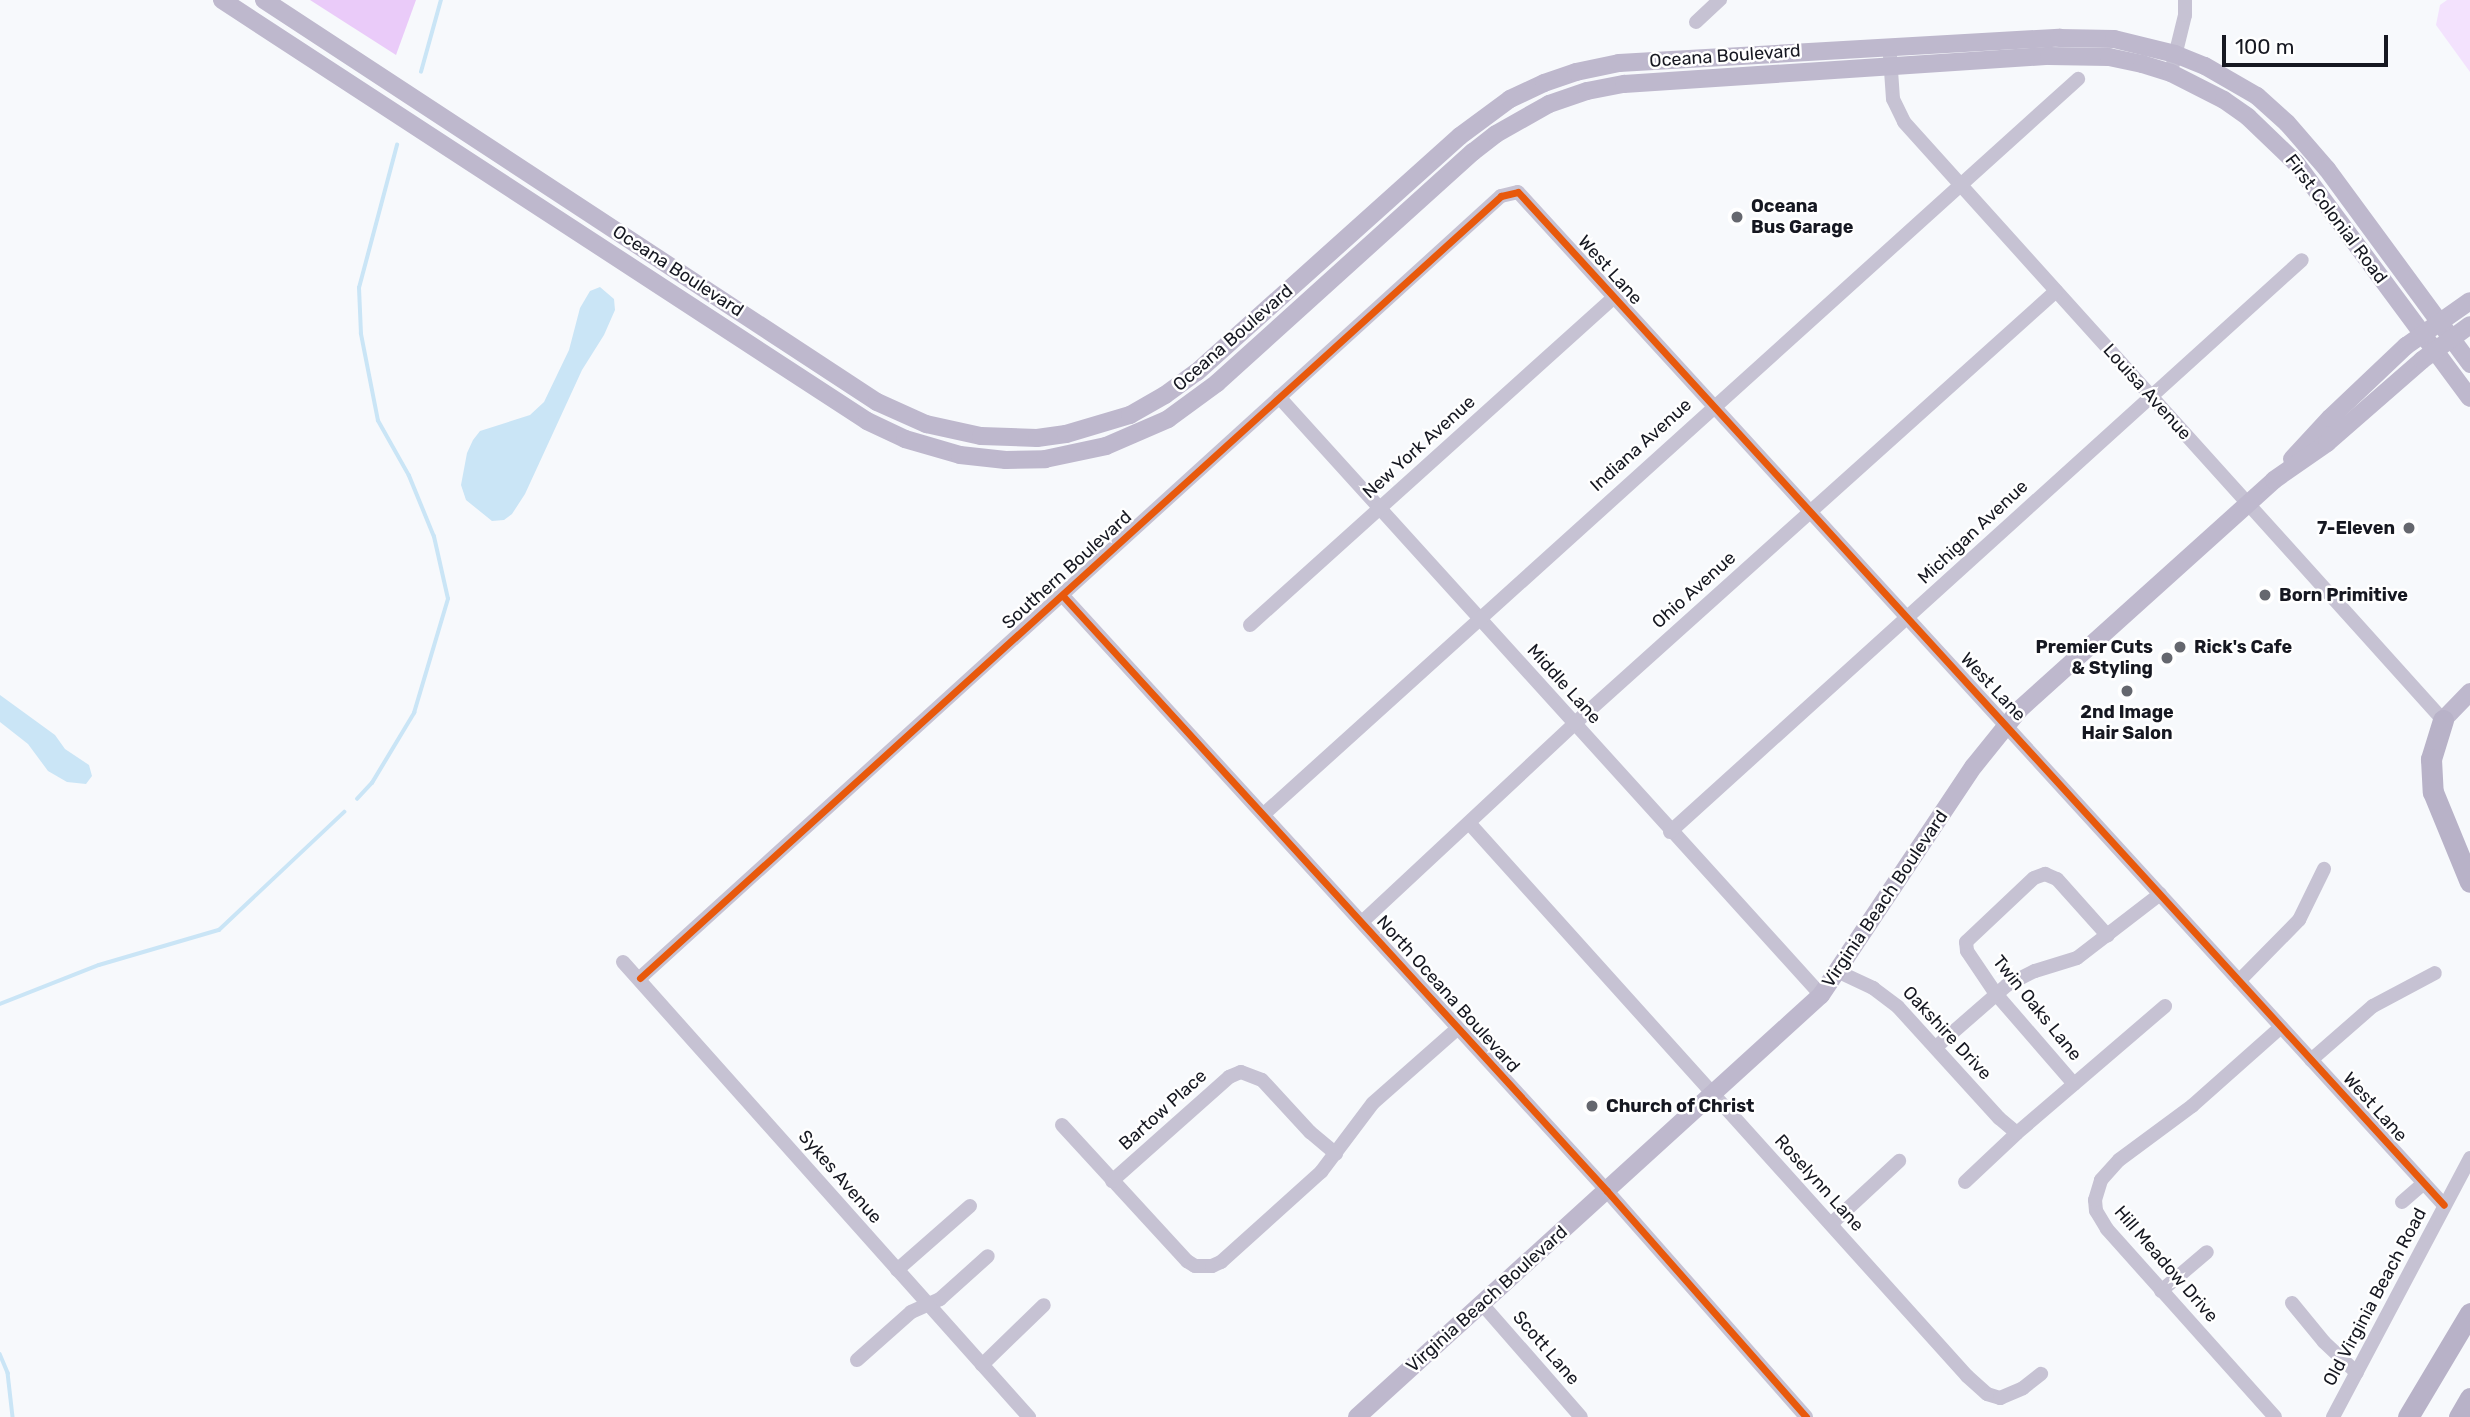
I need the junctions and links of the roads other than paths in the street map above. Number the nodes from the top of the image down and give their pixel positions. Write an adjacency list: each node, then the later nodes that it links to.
1 (222, 0): 15 (main road, Oceana Boulevard)
2 (264, 0): 14 (main road, Oceana Boulevard)
3 (1720, 0): 5 (street)
4 (2185, 0): 7 (street)
5 (1696, 22)
6 (1890, 46): 7 (main road, Oceana Boulevard); 8 (street, Louisa Avenue); 29 (main road, Oceana Boulevard)
7 (2175, 54): 9 (street); 19 (main road, First Colonial Road)
8 (1890, 69): 9 (main road, Oceana Boulevard); 11 (street, Louisa Avenue); 30 (main road, Oceana Boulevard)
9 (2171, 73): 21 (main road, First Colonial Road)
10 (2078, 79): 11 (street, Indiana Avenue)
11 (1961, 184): 16 (street, Louisa Avenue); 28 (street, Indiana Avenue)
12 (1518, 192): 17 (street, West Lane); 26 (street, Southern Boulevard)
13 (2302, 260): 25 (street, Michigan Avenue)
14 (680, 273): 15 (main road); 29 (main road, Oceana Boulevard)
15 (667, 290): 30 (main road, Oceana Boulevard)
16 (2056, 291): 25 (street, Louisa Avenue); 34 (street, Ohio Avenue)
17 (1614, 297): 28 (street, West Lane); 33 (street, New York Avenue)
18 (2470, 301): 19 (main road, Virginia Beach Boulevard)
19 (2439, 321): 21 (main road, Virginia Beach Boulevard); 22 (main road, First Colonial Road)
20 (2470, 325): 22 (main road, Virginia Beach Boulevard)
21 (2422, 333): 23 (main road, First Colonial Road); 31 (main road, Virginia Beach Boulevard)
22 (2451, 338): 23 (main road, Virginia Beach Boulevard); 24 (main road, First Colonial Road)
23 (2434, 349): 27 (main road, First Colonial Road); 31 (main road, Virginia Beach Boulevard)
24 (2470, 364)
25 (2151, 395): 32 (street, Louisa Avenue); 37 (street, Michigan Avenue)
26 (1279, 397): 33 (street, Middle Lane); 35 (street, Southern Boulevard)
27 (2470, 398)
28 (1713, 406): 34 (street, West Lane); 36 (street, Indiana Avenue)
29 (1008, 439): 30 (main road)
30 (1006, 460)
31 (2274, 480): 32 (main road, Virginia Beach Boulevard)
32 (2247, 504): 40 (street, Louisa Avenue); 42 (main road, Virginia Beach Boulevard)
33 (1379, 510): 36 (street, Middle Lane); 38 (street, New York Avenue)
34 (1810, 512): 37 (street, West Lane); 41 (street, Ohio Avenue)
35 (1063, 596): 43 (street, North Oceana Boulevard); 54 (street, Southern Boulevard)
36 (1479, 617): 41 (street, Middle Lane); 43 (street, Indiana Avenue)
37 (1908, 618): 42 (street, West Lane); 45 (street, Michigan Avenue)
38 (1250, 625)
39 (2470, 692): 40 (main road)
40 (2444, 720): 47 (highway)
41 (1574, 724): 44 (street, Ohio Avenue); 45 (street, Middle Lane)
42 (2006, 724): 48 (street, West Lane); 52 (main road, Virginia Beach Boulevard)
43 (1264, 814): 49 (street, North Oceana Boulevard)
44 (1471, 824): 49 (street, Ohio Avenue); 64 (street, Roselynn Lane)
45 (1670, 832): 57 (street, Middle Lane)
46 (2324, 869): 55 (street)
47 (2470, 882)
48 (2160, 894): 50 (street); 55 (street, West Lane)
49 (1362, 922): 60 (street, North Oceana Boulevard)
50 (2108, 936): 56 (street); 56 (street, Twin Oaks Lane)
51 (623, 962): 54 (street, Sykes Avenue)
52 (1839, 972): 57 (main road, Virginia Beach Boulevard); 61 (street, Oakshire Drive)
53 (2435, 973): 62 (street)
54 (640, 978): 80 (street, Sykes Avenue)
55 (2239, 981): 59 (street, West Lane)
56 (1996, 994): 61 (street); 63 (street, Twin Oaks Lane)
57 (1821, 995): 64 (main road, Virginia Beach Boulevard)
58 (2165, 1006): 63 (street, Twin Oaks Lane)
59 (2281, 1027): 62 (street, West Lane); 81 (street, Hill Meadow Drive)
60 (1458, 1028): 67 (street); 73 (street, North Oceana Boulevard)
61 (1936, 1047): 66 (street, Oakshire Drive)
62 (2311, 1060): 72 (street, West Lane)
63 (2074, 1084): 66 (street, Twin Oaks Lane)
64 (1713, 1094): 73 (main road, Virginia Beach Boulevard); 77 (street, Roselynn Lane)
65 (1062, 1125): 70 (street)
66 (2017, 1133): 71 (street, Twin Oaks Lane)
67 (1336, 1154): 70 (street, Bartow Place); 70 (street)
68 (2470, 1158): 75 (street, Old Virginia Beach Road)
69 (1899, 1161): 77 (street)
70 (1112, 1181)
71 (1965, 1182)
72 (2424, 1183): 74 (street); 75 (street, West Lane)
73 (1607, 1191): 85 (main road, Virginia Beach Boulevard); 98 (street, North Oceana Boulevard)
74 (2402, 1202)
75 (2444, 1205): 91 (street, Old Virginia Beach Road)
76 (970, 1206): 80 (street)
77 (1831, 1224): 92 (street, Roselynn Lane)
78 (2207, 1252): 81 (street)
79 (988, 1256): 83 (street)
80 (897, 1270): 83 (street, Sykes Avenue)
81 (2161, 1291): 99 (street, Hill Meadow Drive)
82 (2292, 1303): 91 (street)
83 (929, 1304): 89 (street); 90 (street, Sykes Avenue)
84 (1044, 1304): 90 (street)
85 (1482, 1304): 96 (main road, Virginia Beach Boulevard); 97 (street, Scott Lane)
86 (2470, 1305): 88 (highway)
87 (2470, 1313): 88 (highway)
88 (2445, 1356): 101 (highway)
89 (857, 1360)
90 (982, 1365): 95 (street, Sykes Avenue)
91 (2357, 1373): 100 (street, Old Virginia Beach Road)
92 (2041, 1374)
93 (2470, 1398): 102 (highway)
94 (2470, 1411): 103 (highway)
95 (1029, 1417)
96 (1357, 1417)
97 (1581, 1417)
98 (1806, 1417)
99 (2275, 1417)
100 (2333, 1417)
101 (2408, 1417)
102 (2459, 1417)
103 (2466, 1417)

